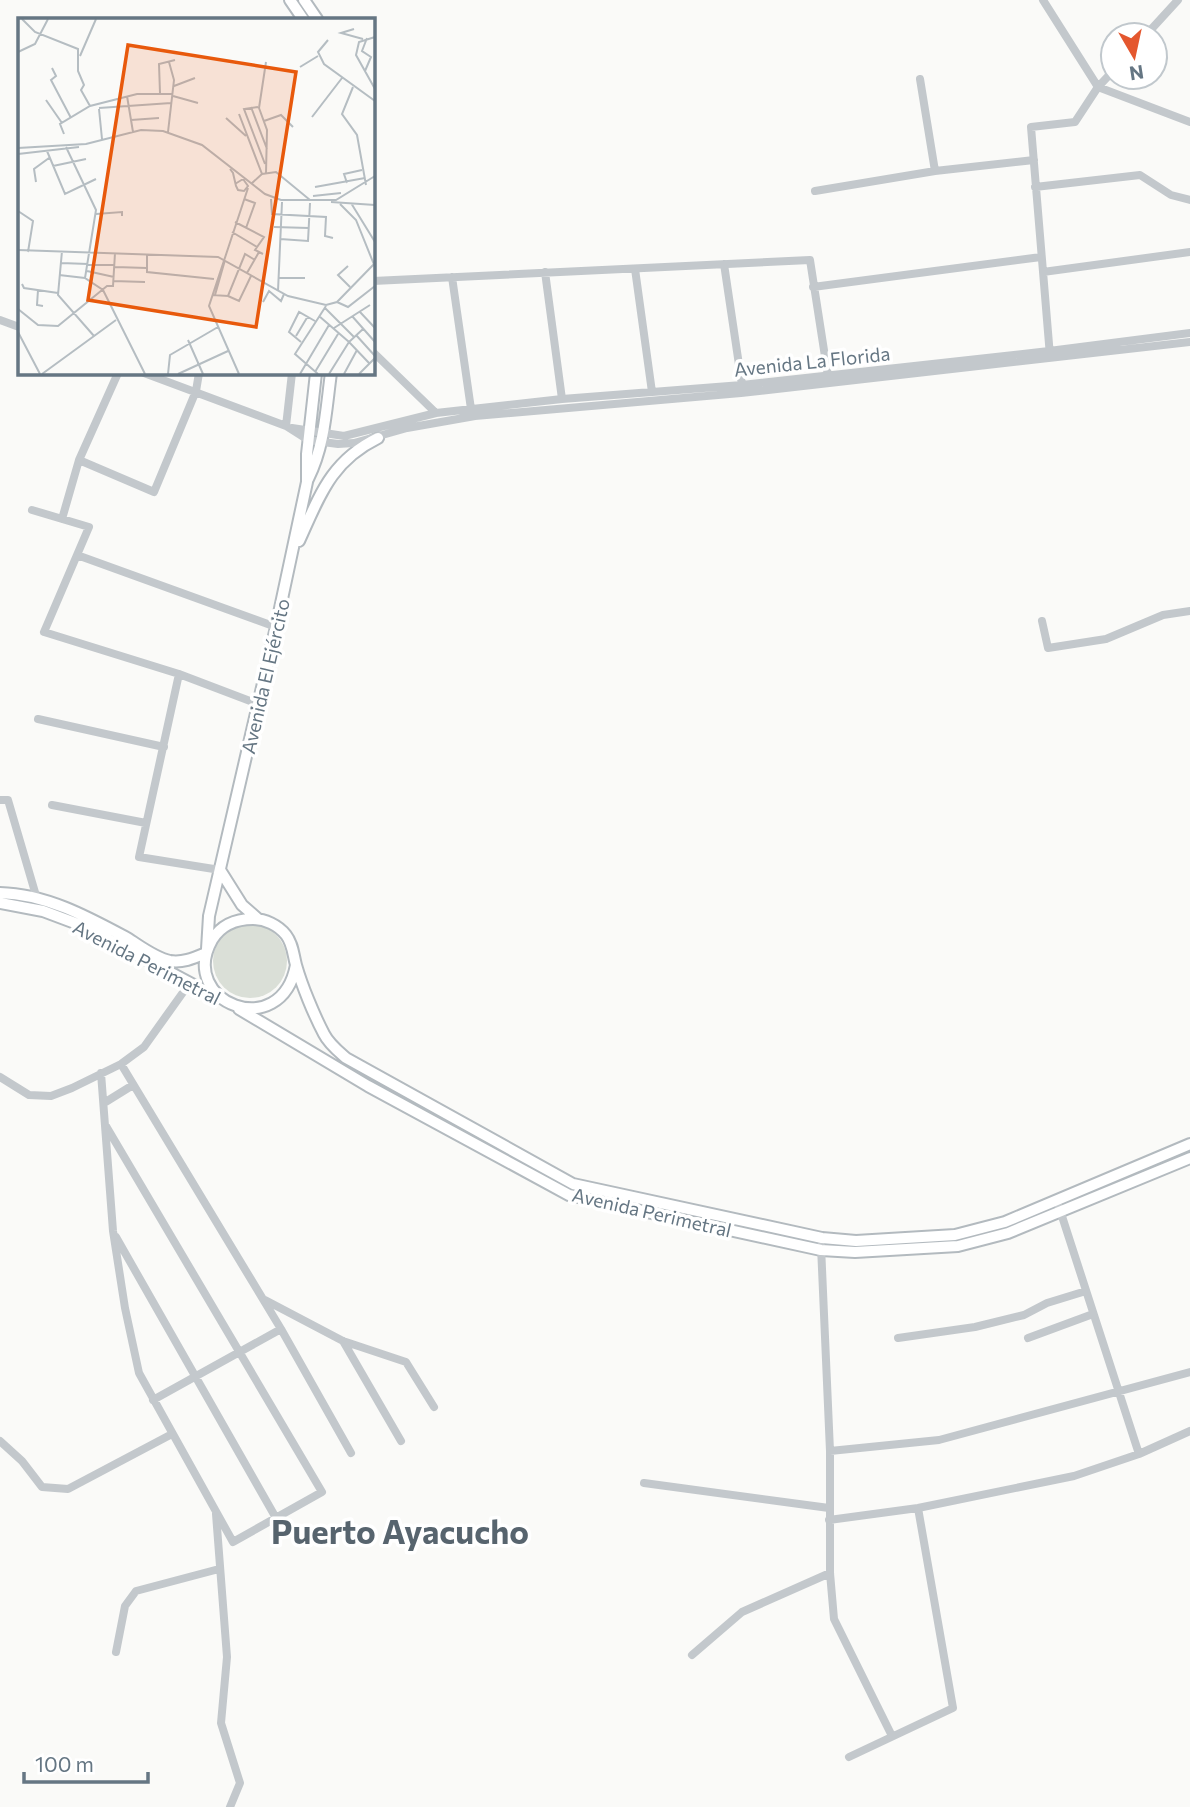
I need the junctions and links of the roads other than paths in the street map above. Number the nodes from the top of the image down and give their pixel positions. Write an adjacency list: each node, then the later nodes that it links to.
1 (290, 0): 5 (main road)
2 (304, 0): 6 (main road)
3 (1043, 0): 9 (street)
4 (1178, 0): 7 (street)
5 (302, 18)
6 (316, 18)
7 (1159, 21)
8 (920, 79): 12 (street)
9 (1098, 87): 10 (street); 11 (street)
10 (1190, 122)
11 (1034, 159): 12 (street); 13 (street)
12 (935, 171): 14 (street)
13 (1035, 187): 15 (street); 17 (street)
14 (815, 191)
15 (1190, 201)
16 (1190, 252): 21 (street)
17 (1041, 257): 21 (street); 24 (street)
18 (724, 264): 19 (street); 24 (street); 38 (street)
19 (635, 269): 20 (street); 40 (street)
20 (545, 272): 22 (street); 41 (street)
21 (1043, 272): 30 (street)
22 (452, 277): 23 (street); 42 (street)
23 (374, 281)
24 (813, 287): 37 (street)
25 (1, 320): 26 (street)
26 (18, 327)
27 (1190, 333): 30 (street, Avenida La Florida)
28 (1190, 342): 30 (street)
29 (374, 353): 43 (street)
30 (1050, 355): 37 (street, Avenida La Florida); 46 (street)
31 (118, 374): 48 (street)
32 (147, 374): 39 (street)
33 (199, 374): 39 (street)
34 (292, 374): 44 (street)
35 (316, 374): 45 (main road, Avenida El Ejército)
36 (331, 374): 47 (main road, Avenida El Ejército)
37 (828, 376): 38 (street, Avenida La Florida)
38 (742, 385): 40 (street, Avenida La Florida)
39 (196, 391): 44 (street); 48 (street)
40 (652, 391): 41 (street, Avenida La Florida)
41 (562, 400): 42 (street, Avenida La Florida)
42 (471, 409): 43 (street, Avenida La Florida)
43 (436, 413): 47 (street, Avenida La Florida)
44 (286, 426): 45 (street)
45 (309, 435): 47 (street); 49 (main road, Avenida El Ejército)
46 (378, 438): 47 (street); 53 (main road)
47 (323, 439): 49 (main road, Avenida El Ejército)
48 (79, 460): 51 (street)
49 (307, 482): 53 (main road, Avenida El Ejército)
50 (32, 510): 51 (street)
51 (62, 519): 52 (street)
52 (77, 555): 56 (street); 57 (street)
53 (291, 559): 56 (main road, Avenida El Ejército)
54 (1190, 611): 55 (street)
55 (1042, 621)
56 (276, 627): 58 (main road, Avenida El Ejército)
57 (178, 674): 58 (street); 60 (street)
58 (258, 704): 64 (main road, Avenida El Ejército)
59 (38, 719): 60 (street)
60 (164, 747): 63 (street)
61 (0, 800): 66 (street)
62 (52, 804): 63 (street)
63 (146, 823): 64 (street)
64 (220, 870): 68 (main road); 69 (main road, Avenida El Ejército)
65 (0, 893): 66 (main road, Avenida Perimetral)
66 (37, 899): 69 (main road, Avenida Perimetral)
67 (0, 903): 71 (main road, Avenida Perimetral)
68 (258, 919): 69 (main road); 70 (main road)
69 (207, 951): 72 (main road)
70 (296, 964): 72 (main road); 84 (main road, Avenida Perimetral)
71 (189, 984): 72 (main road, Avenida Perimetral); 73 (street)
72 (232, 1005): 85 (main road, Avenida Perimetral)
73 (121, 1063): 74 (street); 76 (street)
74 (101, 1073): 75 (street); 77 (street)
75 (0, 1077)
76 (134, 1085): 77 (street); 87 (street)
77 (104, 1102): 78 (street)
78 (106, 1126): 83 (street); 93 (street)
79 (1190, 1144): 81 (main road, Avenida Perimetral)
80 (1190, 1158): 82 (main road, Avenida Perimetral)
81 (1057, 1201): 82 (street); 84 (main road, Avenida Perimetral)
82 (1061, 1213): 85 (main road, Avenida Perimetral); 86 (street)
83 (113, 1231): 95 (street); 97 (street)
84 (822, 1238): 85 (street)
85 (821, 1250): 103 (street)
86 (1086, 1291): 88 (street); 90 (street)
87 (262, 1299): 89 (street); 92 (street)
88 (1093, 1314): 91 (street); 96 (street)
89 (281, 1329): 93 (street); 104 (street)
90 (898, 1338)
91 (1028, 1338)
92 (343, 1340): 98 (street); 102 (street)
93 (240, 1353): 95 (street); 110 (street)
94 (1190, 1372): 96 (street)
95 (195, 1376): 97 (street); 110 (street)
96 (1118, 1392): 103 (street); 105 (street)
97 (153, 1400): 100 (street)
98 (434, 1407)
99 (1190, 1431): 105 (street)
100 (172, 1434): 101 (street); 109 (street)
101 (0, 1441)
102 (401, 1441)
103 (830, 1451): 107 (street)
104 (351, 1453)
105 (1139, 1454): 108 (street)
106 (644, 1483): 107 (street)
107 (829, 1508): 111 (street)
108 (918, 1508): 111 (street); 116 (street)
109 (216, 1513): 110 (street); 112 (street)
110 (276, 1518)
111 (829, 1520): 113 (street)
112 (219, 1569): 114 (street); 118 (street)
113 (830, 1573): 115 (street); 116 (street)
114 (116, 1652)
115 (692, 1655)
116 (892, 1736): 117 (street)
117 (849, 1757)
118 (230, 1807)

